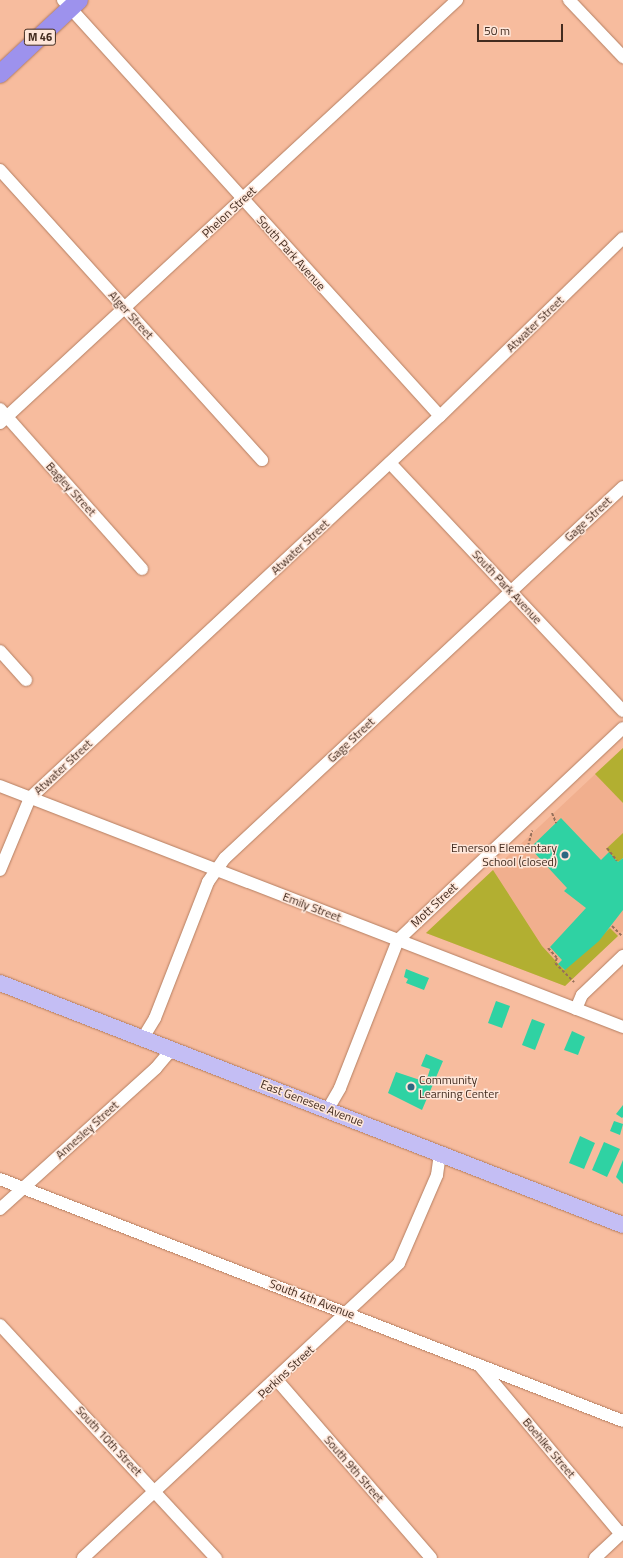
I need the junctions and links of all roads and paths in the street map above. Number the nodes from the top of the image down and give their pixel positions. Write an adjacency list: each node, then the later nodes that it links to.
1 (457, 0): 7 (street, Phelon Street)
2 (569, 0): 4 (street)
3 (71, 3): 5 (highway, M 46); 7 (street, South Park Avenue)
4 (623, 57)
5 (0, 74)
6 (0, 170): 9 (street, Alger Street)
7 (243, 199): 9 (street, Phelon Street); 10 (street, South Park Avenue)
8 (623, 238): 10 (street, Atwater Street)
9 (125, 308): 11 (street, Phelon Street); 12 (street, Alger Street)
10 (440, 416): 13 (street, Atwater Street)
11 (2, 417): 15 (street, Bagley Street)
12 (262, 460)
13 (390, 463): 16 (street, South Park Avenue); 22 (street, Atwater Street)
14 (623, 487): 16 (street, Gage Street)
15 (142, 569)
16 (511, 591): 19 (street, South Park Avenue); 30 (street, Gage Street)
17 (0, 651): 18 (street)
18 (26, 680)
19 (623, 711)
20 (623, 728): 33 (street, Mott Street)
21 (0, 786): 22 (street, Emily Street)
22 (30, 798): 29 (street, Atwater Street); 30 (street, Emily Street)
23 (552, 813): 24 (path)
24 (556, 823)
25 (532, 831): 26 (path)
26 (528, 846)
27 (607, 848): 28 (path)
28 (617, 861)
29 (0, 870)
30 (215, 870): 33 (street, Emily Street); 40 (street, Gage Street)
31 (612, 926): 32 (path)
32 (622, 936)
33 (398, 940): 38 (street, Emily Street); 42 (street, Mott Street)
34 (548, 948): 36 (path)
35 (623, 956): 38 (street)
36 (574, 982)
37 (0, 983): 40 (main road, East Genesee Avenue)
38 (576, 1010): 39 (street, Emily Street)
39 (623, 1027)
40 (143, 1038): 41 (main road, East Genesee Avenue)
41 (172, 1049): 42 (main road, East Genesee Avenue); 45 (street, Annesley Street)
42 (328, 1109): 43 (main road, East Genesee Avenue)
43 (440, 1153): 47 (main road, East Genesee Avenue); 48 (street, Perkins Street)
44 (0, 1178): 45 (street, South 4th Avenue)
45 (23, 1188): 46 (street, Annesley Street); 48 (street, South 4th Avenue)
46 (0, 1209)
47 (623, 1225)
48 (348, 1314): 50 (street, South 4th Avenue); 51 (street, Perkins Street)
49 (0, 1325): 53 (street, South 10th Street)
50 (477, 1363): 52 (street, South 4th Avenue); 54 (street, Boehlke Street)
51 (277, 1380): 53 (street, Perkins Street); 57 (street, South 9th Street)
52 (623, 1421)
53 (156, 1491): 55 (street, Perkins Street); 56 (street, South 10th Street)
54 (622, 1533): 58 (street)
55 (83, 1558)
56 (216, 1558)
57 (431, 1558)
58 (595, 1558)

